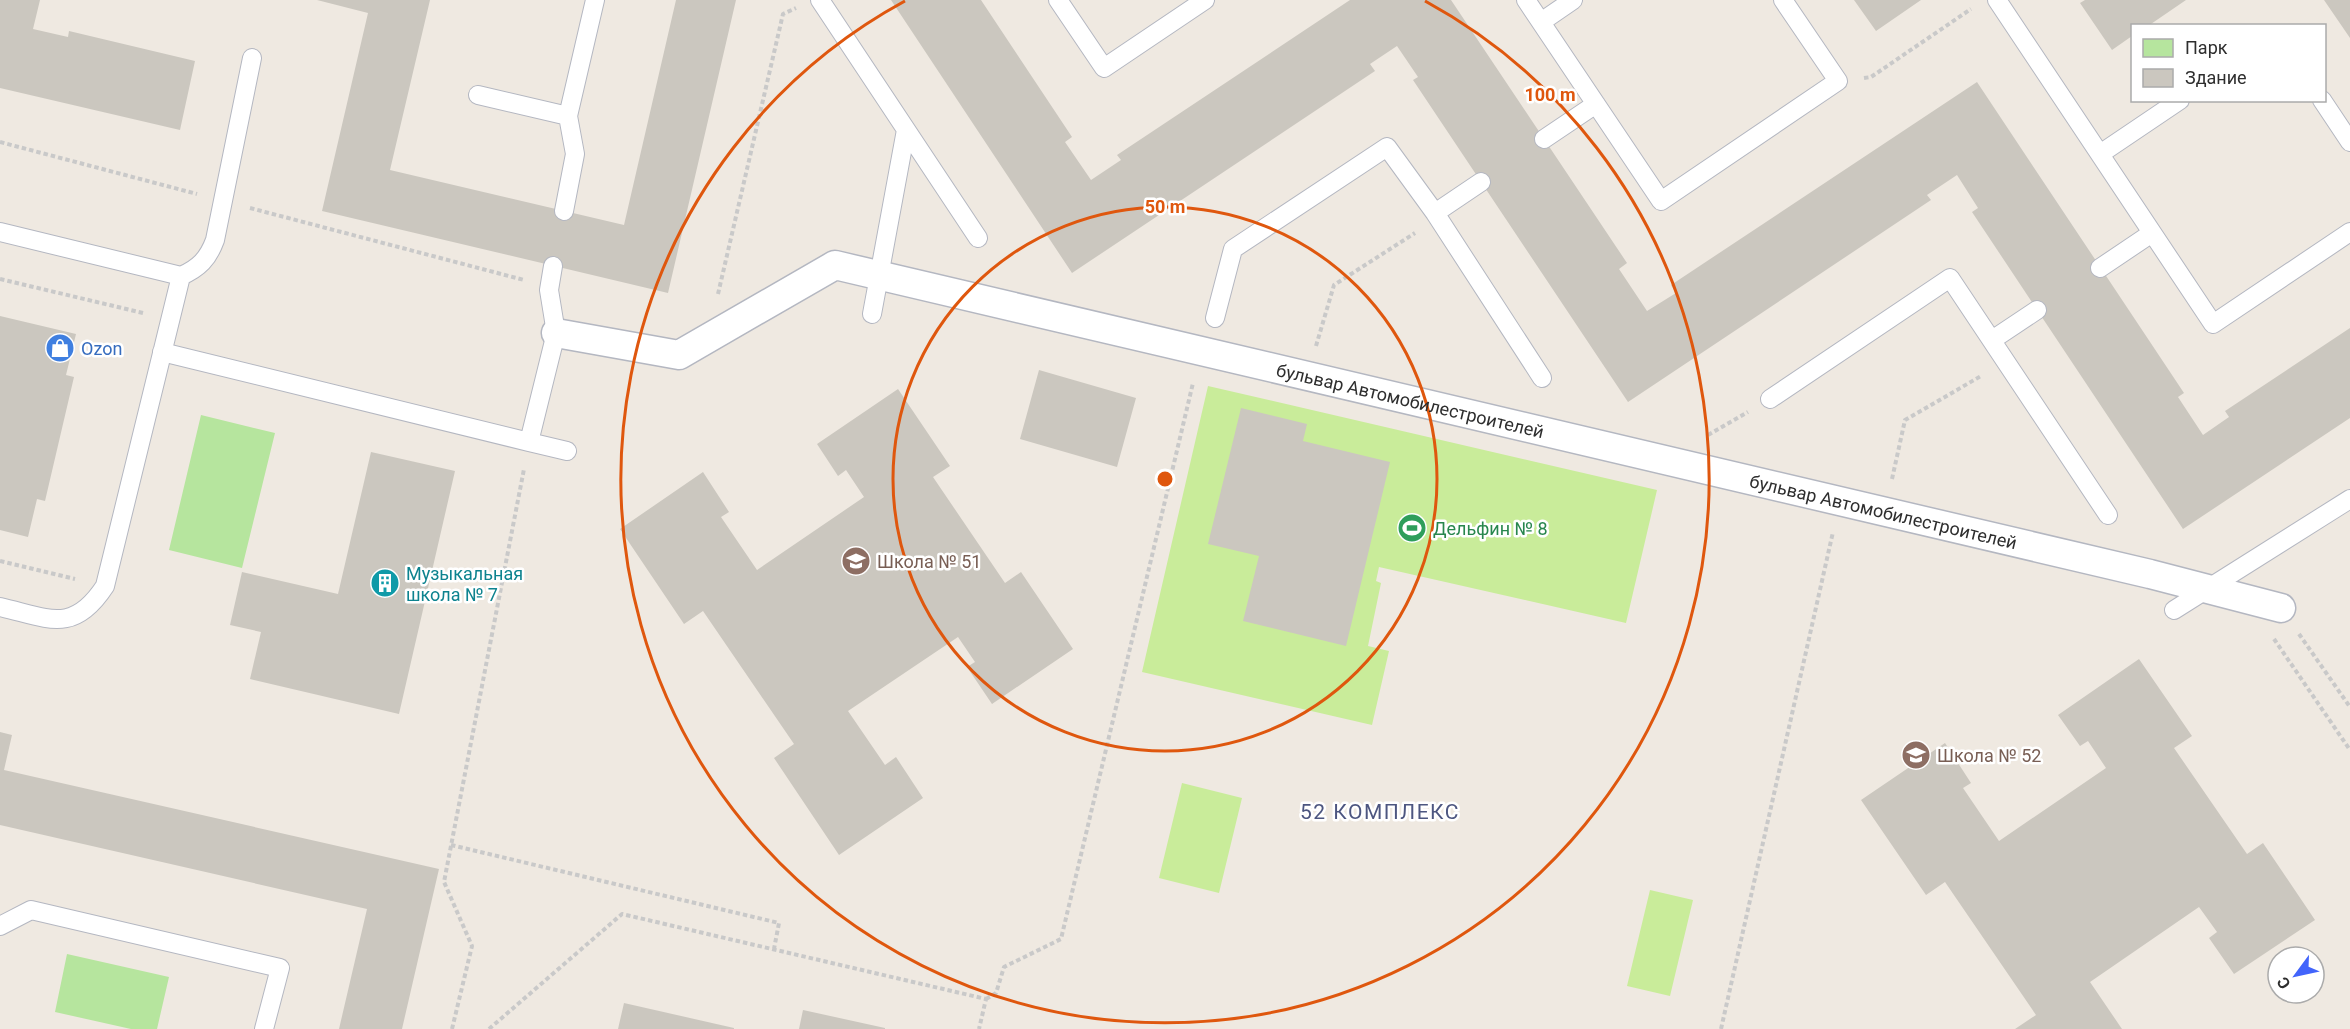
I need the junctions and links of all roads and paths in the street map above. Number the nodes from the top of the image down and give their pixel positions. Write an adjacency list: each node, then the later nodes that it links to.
1 (595, 0): 18 (lane)
2 (820, 0): 19 (lane)
3 (1058, 0): 4 (lane)
4 (1205, 0)
5 (1526, 0): 11 (lane)
6 (1573, 0): 11 (lane)
7 (1783, 0): 13 (lane)
8 (1997, 0): 23 (lane)
9 (801, 5): 43 (path)
10 (1974, 6): 13 (path)
11 (1540, 22): 17 (lane)
12 (252, 58): 25 (lane)
13 (1838, 81): 17 (lane)
14 (478, 95): 18 (lane)
15 (2177, 102): 23 (lane)
16 (2323, 102): 22 (lane)
17 (1596, 104): 20 (lane)
18 (568, 116): 26 (lane)
19 (906, 130): 31 (lane); 34 (lane)
20 (1544, 139)
21 (0, 142): 25 (path)
22 (2350, 142)
23 (2100, 154): 30 (lane)
24 (1481, 182): 27 (lane)
25 (223, 201): 35 (lane); 37 (path)
26 (564, 211)
27 (1437, 216): 40 (lane); 48 (path); 49 (lane)
28 (0, 232): 35 (lane)
29 (2350, 232): 30 (lane)
30 (2152, 233): 33 (lane)
31 (978, 238)
32 (553, 266): 37 (lane)
33 (2100, 268)
34 (879, 275): 39 (lane); 43 (street, бульвар Автомобилестроителей); 45 (street, бульвар Автомобилестроителей)
35 (180, 276): 41 (lane)
36 (0, 279): 41 (path)
37 (550, 287): 42 (lane)
38 (2037, 310): 44 (lane)
39 (872, 314)
40 (1215, 318)
41 (170, 320): 46 (lane)
42 (556, 333): 43 (street, бульвар Автомобилестроителей); 51 (lane)
43 (707, 338)
44 (1992, 340): 47 (lane); 50 (lane)
45 (1200, 351): 48 (street, бульвар Автомобилестроителей); 70 (path)
46 (162, 352): 51 (lane); 59 (lane)
47 (2006, 361): 56 (path); 57 (lane)
48 (1308, 376): 53 (street, бульвар Автомобилестроителей)
49 (1542, 378)
50 (1770, 399): 53 (path)
51 (529, 442): 52 (lane); 67 (path)
52 (567, 451)
53 (1672, 462): 55 (street, бульвар Автомобилестроителей)
54 (2350, 499): 60 (lane)
55 (1840, 501): 56 (street, бульвар Автомобилестроителей); 75 (path)
56 (1886, 512): 60 (street, бульвар Автомобилестроителей)
57 (2108, 514)
58 (0, 561): 59 (path)
59 (105, 586): 62 (lane)
60 (2208, 588): 61 (street, бульвар Автомобилестроителей); 64 (lane)
61 (2246, 598): 63 (street, бульвар Автомобилестроителей); 66 (path)
62 (0, 607)
63 (2281, 608): 65 (path)
64 (2174, 610)
65 (2350, 707)
66 (2350, 750)
67 (451, 845): 69 (path); 72 (path)
68 (0, 926): 71 (lane)
69 (774, 949): 70 (path); 73 (path)
70 (986, 999): 74 (path)
71 (264, 1029)
72 (452, 1029)
73 (489, 1029)
74 (979, 1029)
75 (1721, 1029)

